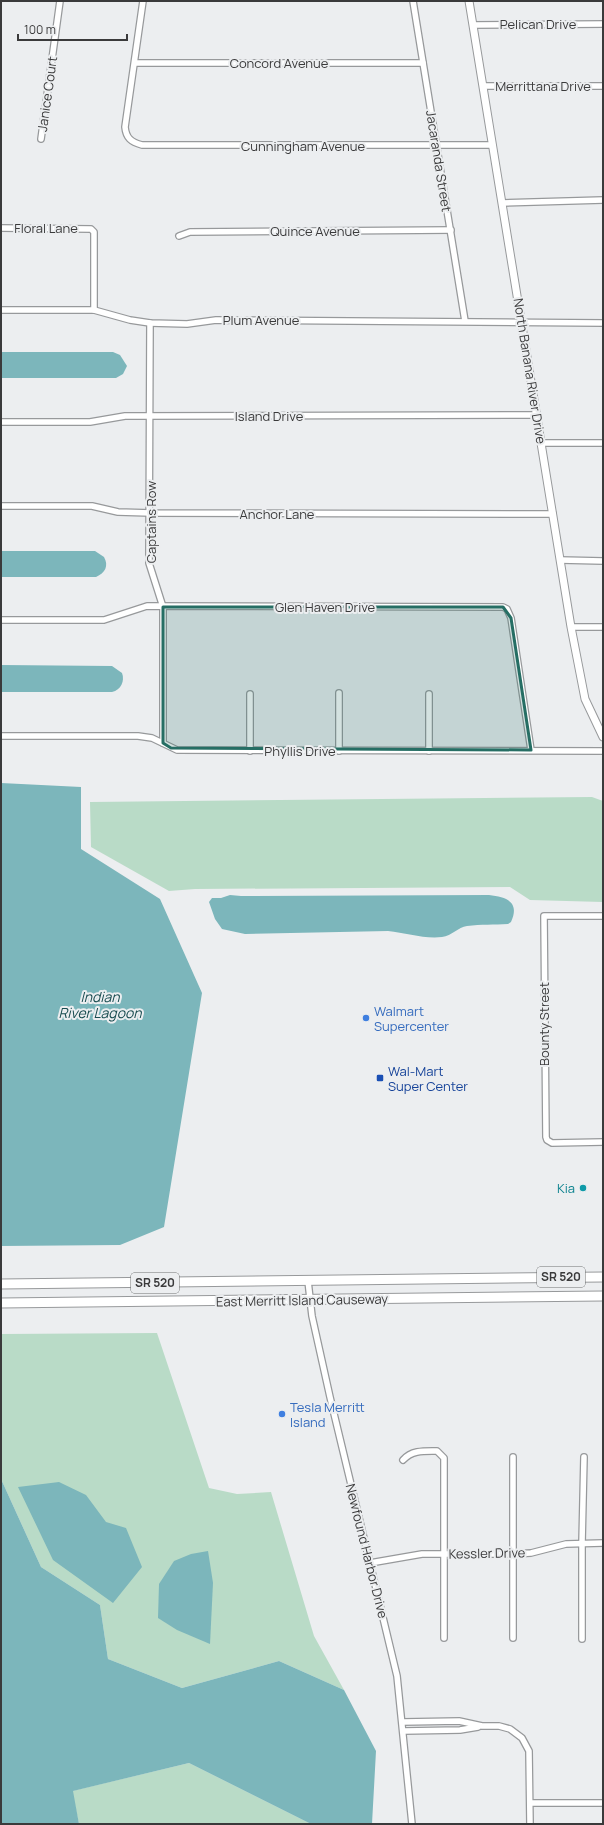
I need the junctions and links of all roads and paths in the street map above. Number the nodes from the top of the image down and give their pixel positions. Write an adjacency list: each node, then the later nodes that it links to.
1 (60, 1): 11 (street, Janice Court)
2 (143, 1): 7 (street)
3 (413, 1): 8 (street, Jacaranda Street)
4 (469, 1): 6 (street, North Banana River Drive)
5 (603, 24): 6 (street, Pelican Drive)
6 (473, 25): 9 (street, North Banana River Drive)
7 (135, 62): 8 (street, Concord Avenue); 13 (street, Cunningham Avenue)
8 (423, 63): 13 (street, Jacaranda Street)
9 (483, 86): 10 (street, Merrittana Drive); 12 (street, North Banana River Drive)
10 (603, 86)
11 (41, 139)
12 (492, 145): 13 (street, Cunningham Avenue); 15 (street, North Banana River Drive)
13 (437, 146): 17 (street, Jacaranda Street)
14 (603, 200): 15 (street)
15 (502, 204): 22 (street, North Banana River Drive)
16 (1, 228): 20 (street, Floral Lane)
17 (450, 230): 18 (street, Quince Avenue); 21 (street, Jacaranda Street)
18 (179, 236)
19 (1, 310): 20 (street, Plum Avenue)
20 (94, 310): 23 (street, Plum Avenue)
21 (465, 321): 22 (street, Plum Avenue); 23 (street, Plum Avenue)
22 (522, 322): 24 (street, Plum Avenue); 25 (street, North Banana River Drive)
23 (150, 323): 26 (street, Captains Row)
24 (603, 323)
25 (537, 415): 26 (street, Island Drive); 28 (street, North Banana River Drive)
26 (150, 416): 27 (street, Island Drive); 31 (street, Captains Row)
27 (1, 422)
28 (542, 443): 29 (street); 32 (street, North Banana River Drive)
29 (603, 443)
30 (1, 506): 31 (street, Anchor Lane)
31 (151, 513): 32 (street, Anchor Lane); 35 (street, Captains Row)
32 (553, 514): 33 (street, North Banana River Drive)
33 (560, 560): 34 (street); 37 (street, North Banana River Drive)
34 (603, 561)
35 (163, 607): 36 (street, Glen Haven Drive); 44 (street, Captains Row); 45 (street, Glen Haven Drive)
36 (1, 620)
37 (571, 627): 38 (street); 43 (street, North Banana River Drive)
38 (603, 627)
39 (339, 693): 47 (street)
40 (250, 694): 46 (street)
41 (428, 694): 48 (street)
42 (1, 736): 44 (street, Phyllis Drive)
43 (603, 737)
44 (163, 743): 46 (street, Phyllis Drive)
45 (531, 750): 48 (street, Phyllis Drive); 49 (street, Phyllis Drive)
46 (250, 751): 47 (street, Phyllis Drive)
47 (339, 751): 48 (street, Phyllis Drive)
48 (429, 751)
49 (603, 751)
50 (603, 916): 51 (street, Bounty Street)
51 (603, 1142)
52 (603, 1277): 53 (main road, East Merritt Island Causeway / SR 520)
53 (308, 1281): 54 (main road, East Merritt Island Causeway / SR 520); 56 (street, Newfound Harbor Drive)
54 (1, 1284)
55 (603, 1296): 56 (main road, East Merritt Island Causeway / SR 520)
56 (310, 1300): 57 (main road, East Merritt Island Causeway / SR 520); 65 (street, Newfound Harbor Drive)
57 (1, 1303)
58 (513, 1457): 64 (street)
59 (584, 1457): 61 (street)
60 (403, 1460): 63 (street)
61 (582, 1543): 62 (street, Kessler Drive); 64 (street, Kessler Drive); 68 (street)
62 (603, 1543)
63 (444, 1554): 64 (street, Kessler Drive); 65 (street, Kessler Drive); 66 (street)
64 (513, 1554): 67 (street)
65 (370, 1563): 69 (street, Newfound Harbor Drive)
66 (444, 1638)
67 (513, 1638)
68 (582, 1639)
69 (403, 1722): 70 (street); 71 (street, Newfound Harbor Drive)
70 (482, 1726): 71 (street); 72 (street)
71 (404, 1731): 74 (street, Newfound Harbor Drive)
72 (530, 1803): 73 (street); 75 (street)
73 (603, 1804)
74 (412, 1824)
75 (530, 1824)

